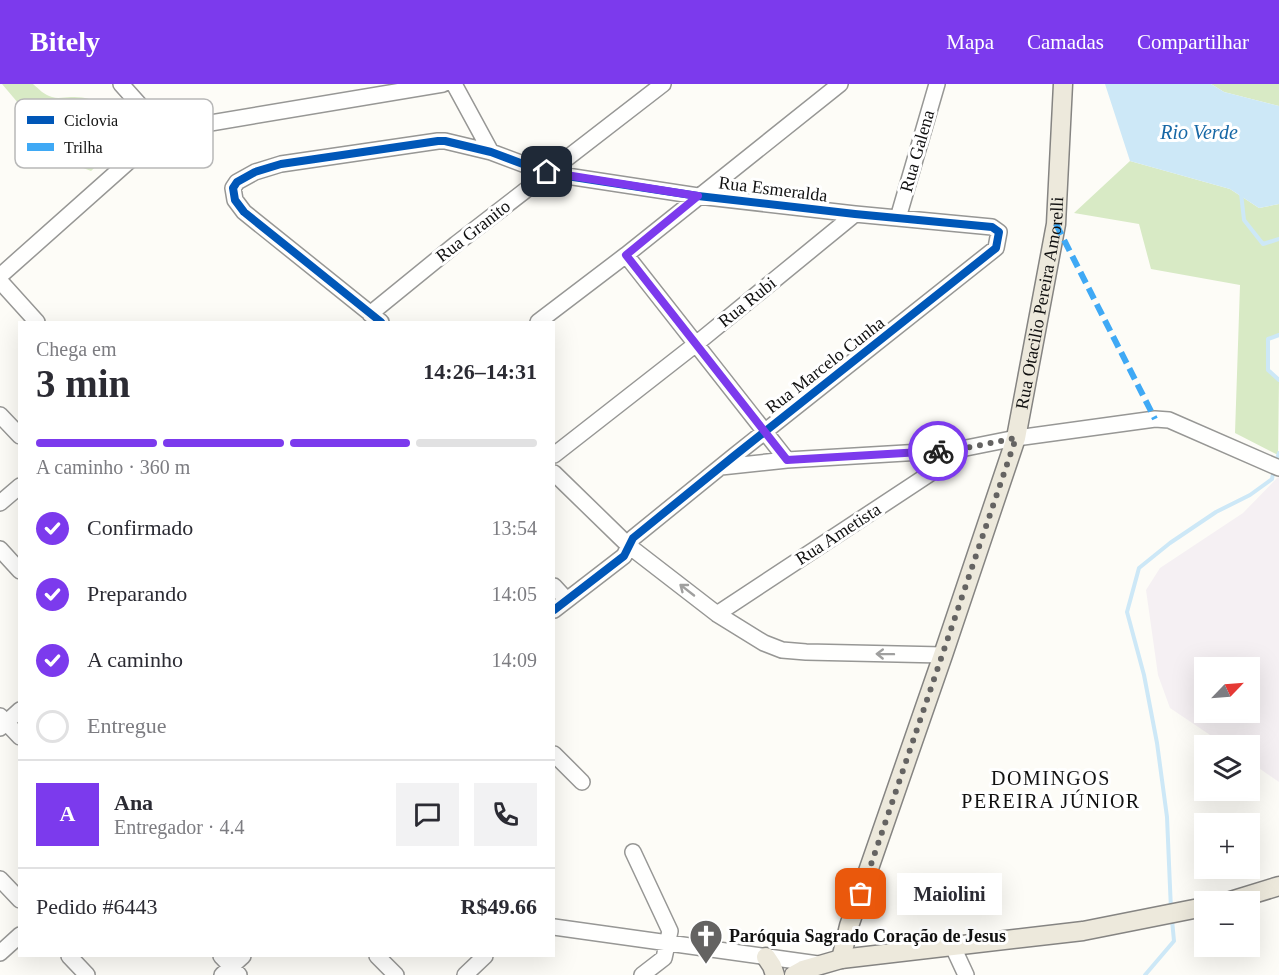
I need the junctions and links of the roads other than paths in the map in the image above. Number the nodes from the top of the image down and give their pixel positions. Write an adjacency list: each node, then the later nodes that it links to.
1 (122, 84): 8 (street)
2 (443, 84): 9 (street)
3 (454, 84): 10 (street)
4 (663, 84): 12 (street, Rua Granito)
5 (840, 84): 13 (street)
6 (937, 84): 15 (street, Rua Galena)
7 (1064, 84): 27 (main road, Rua Otacilio Pereira Amorelli)
8 (135, 99)
9 (213, 123)
10 (491, 152): 12 (street, Rua Esmeralda); 20 (street, Rua Esmeralda)
11 (121, 168): 18 (street)
12 (547, 172): 13 (street, Rua Esmeralda); 20 (street, Rua Granito)
13 (698, 196): 14 (street, Rua Esmeralda); 17 (street)
14 (855, 214): 15 (street, Rua Esmeralda); 23 (street, Rua Rubi)
15 (898, 218): 16 (street, Rua Esmeralda)
16 (999, 232): 25 (street, Rua Marcelo Cunha)
17 (626, 255): 22 (street); 23 (street)
18 (0, 276)
19 (0, 281): 21 (street)
20 (375, 318)
21 (36, 321)
22 (539, 321)
23 (696, 344): 25 (street); 29 (street, Rua Rubi)
24 (0, 415): 26 (street)
25 (765, 432): 30 (street); 31 (street, Rua Marcelo Cunha)
26 (18, 434)
27 (1016, 438): 28 (street); 32 (street); 43 (main road, Rua Otacilio Pereira Amorelli)
28 (956, 450): 30 (street); 42 (street, Rua Ametista)
29 (555, 454)
30 (787, 460): 31 (street)
31 (721, 467): 36 (street, Rua Marcelo Cunha)
32 (1279, 468)
33 (555, 474): 36 (street)
34 (18, 488): 35 (street)
35 (0, 503)
36 (629, 546): 40 (street, Rua Marcelo Cunha); 42 (street, one-way to 36)
37 (0, 549): 38 (street)
38 (18, 569)
39 (555, 587): 40 (street)
40 (566, 599): 41 (street, Rua Marcelo Cunha)
41 (555, 609)
42 (717, 614): 43 (street, one-way to 42)
43 (943, 655): 65 (main road, Rua Otacilio Pereira Amorelli)
44 (18, 711): 45 (street)
45 (2, 722): 46 (street)
46 (18, 735)
47 (555, 755): 48 (street)
48 (582, 782)
49 (633, 852): 57 (street)
50 (0, 879): 53 (street)
51 (1279, 886): 52 (main road)
52 (1260, 892)
53 (18, 898)
54 (1194, 909): 58 (main road)
55 (555, 927): 57 (street)
56 (18, 936): 59 (street)
57 (668, 943): 64 (street); 71 (street)
58 (953, 947): 65 (main road); 74 (street)
59 (0, 953)
60 (70, 957): 68 (street)
61 (242, 957): 67 (street)
62 (377, 957): 69 (street)
63 (484, 957): 70 (street)
64 (766, 957): 66 (street); 72 (main road)
65 (841, 959): 66 (main road)
66 (821, 965): 73 (main road)
67 (229, 968)
68 (87, 975)
69 (396, 975)
70 (465, 975)
71 (642, 975)
72 (775, 975)
73 (795, 975)
74 (966, 975)

